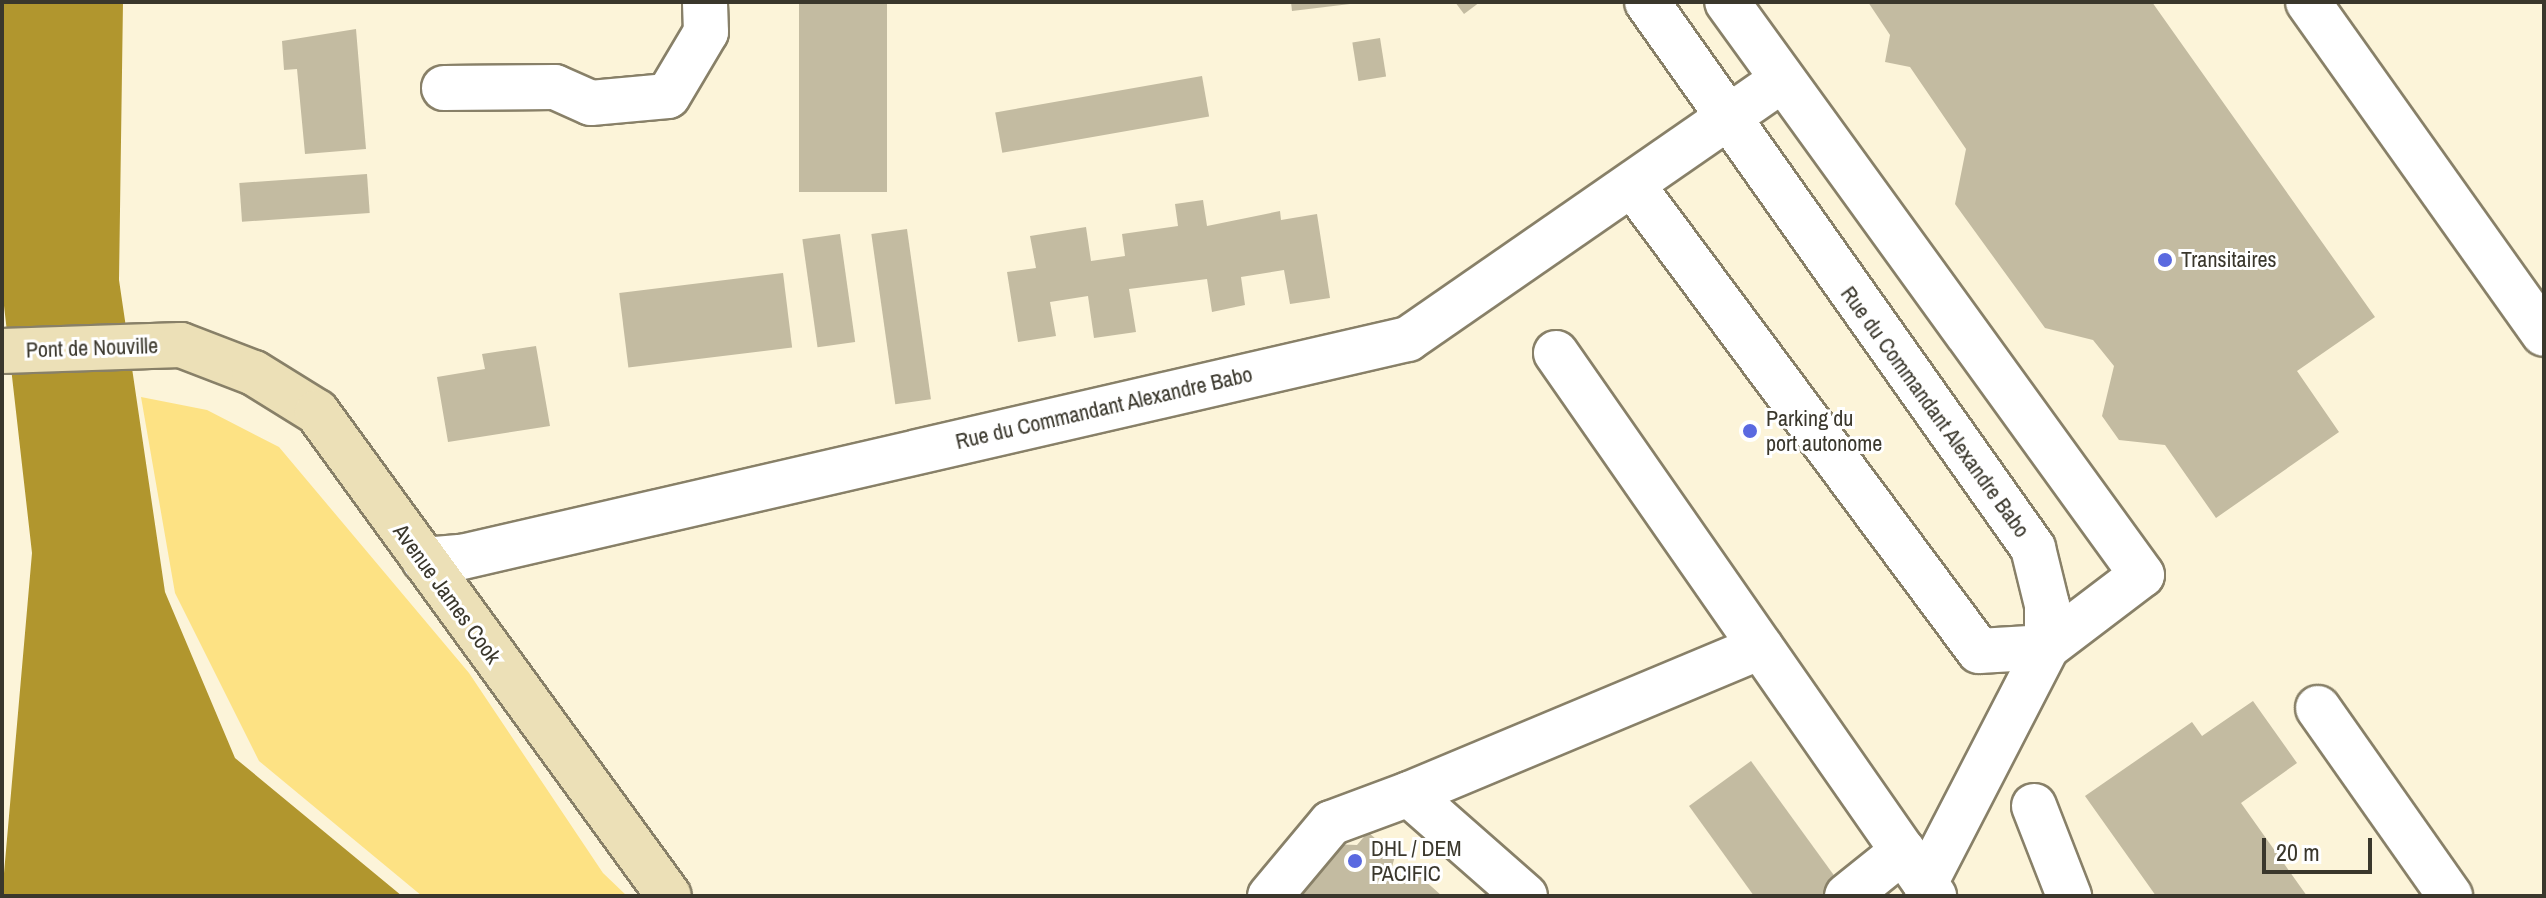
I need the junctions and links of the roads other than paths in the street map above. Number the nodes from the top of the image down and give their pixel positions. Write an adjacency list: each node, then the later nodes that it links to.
1 (705, 2): 6 (street)
2 (1647, 2): 7 (street, Rue du Commandant Alexandre Babo)
3 (1727, 2): 5 (street)
4 (2308, 2): 9 (street)
5 (1782, 80): 7 (street); 16 (street)
6 (444, 88)
7 (1727, 122): 8 (street, Rue du Commandant Alexandre Babo); 16 (street, Rue du Commandant Alexandre Babo)
8 (1634, 187): 14 (street, Rue du Commandant Alexandre Babo); 16 (street)
9 (2532, 290): 10 (street)
10 (2544, 334)
11 (181, 345): 12 (main road, Pont de Nouville); 14 (main road, Avenue James Cook)
12 (2, 351)
13 (1556, 353): 15 (street)
14 (424, 560): 21 (main road, Avenue James Cook)
15 (1760, 647): 18 (street); 20 (street)
16 (2047, 647): 20 (street, Rue du Commandant Alexandre Babo)
17 (2318, 708): 26 (street)
18 (1409, 794): 22 (street); 23 (street)
19 (2034, 806): 25 (street)
20 (1921, 877): 24 (street)
21 (669, 896)
22 (1270, 896)
23 (1525, 896)
24 (1847, 896)
25 (2069, 896)
26 (2450, 896)

